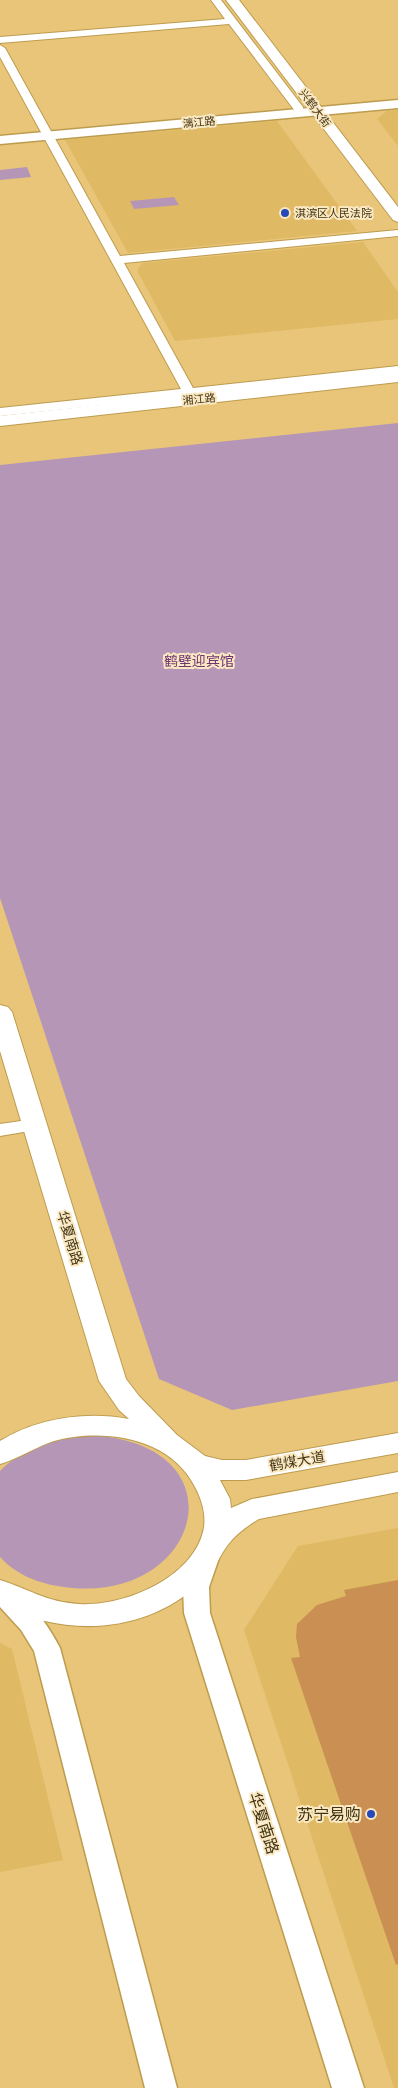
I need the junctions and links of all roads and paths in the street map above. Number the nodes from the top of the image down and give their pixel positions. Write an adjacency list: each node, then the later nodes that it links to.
1 (216, 0): 4 (street)
2 (232, 0): 9 (main road, 兴鹤大街)
3 (244, 0): 9 (main road, 兴鹤大街)
4 (232, 21): 5 (street); 8 (street)
5 (0, 40)
6 (0, 48): 10 (street)
7 (398, 102): 9 (street, 漓江路)
8 (299, 109): 9 (street, 漓江路); 10 (street, 漓江路)
9 (322, 109): 10 (street, 漓江路); 12 (main road, 兴鹤大街); 13 (main road, 兴鹤大街)
10 (47, 134): 11 (street, 漓江路); 15 (street)
11 (0, 138)
12 (398, 199)
13 (398, 217)
14 (398, 233): 15 (street)
15 (116, 260): 18 (street)
16 (398, 370): 18 (street)
17 (398, 377): 21 (main road, 湘江路)
18 (188, 392): 20 (street)
19 (398, 393): 22 (main road, 湘江路)
20 (0, 412)
21 (0, 421)
22 (0, 437)
23 (0, 1012): 24 (main road, 华夏南路)
24 (35, 1125): 25 (street); 27 (main road, 华夏南路)
25 (0, 1130)
26 (398, 1443): 29 (main road, 鹤煤大道)
27 (172, 1446): 28 (main road, 鹤煤大道); 29 (main road, 鹤煤大道)
28 (0, 1454)
29 (196, 1465): 31 (main road, 鹤煤大道)
30 (398, 1482): 31 (main road)
31 (210, 1549): 32 (main road); 34 (street, 华夏南路)
32 (1, 1592): 33 (street)
33 (161, 2088)
34 (348, 2088)

